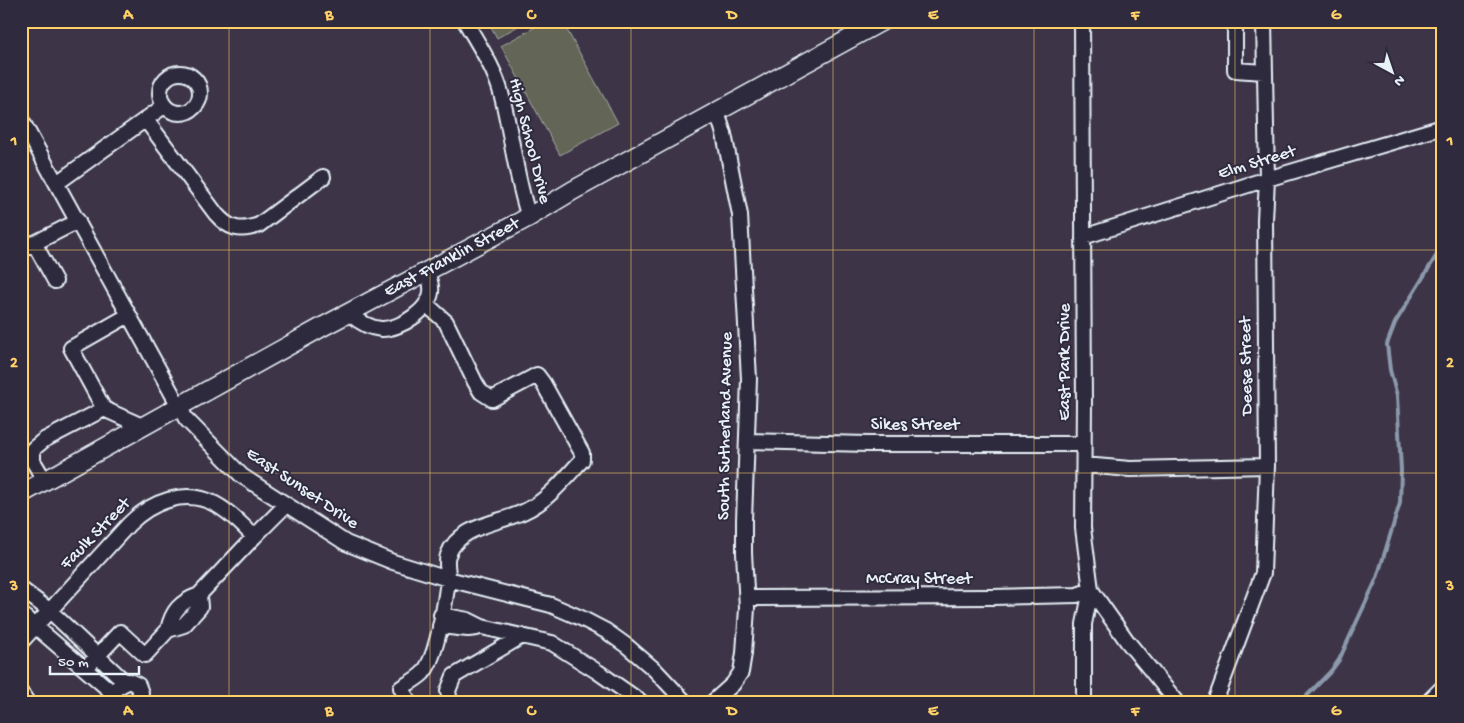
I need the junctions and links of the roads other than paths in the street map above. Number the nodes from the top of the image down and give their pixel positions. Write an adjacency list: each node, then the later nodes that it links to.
1 (465, 21): 15 (street, High School Drive)
2 (882, 21): 8 (main road, East Franklin Street)
3 (1082, 21): 17 (street, East Park Drive)
4 (1235, 21): 6 (street)
5 (1264, 21): 6 (street, Deese Street)
6 (1264, 72): 13 (street, Deese Street)
7 (164, 106): 10 (street)
8 (717, 112): 15 (main road, East Franklin Street); 28 (street, South Sutherland Avenue)
9 (21, 119): 14 (street, East Sunset Drive)
10 (146, 120): 12 (street); 14 (street)
11 (1443, 127): 13 (street, Elm Street)
12 (323, 177)
13 (1267, 179): 17 (street, Elm Street); 31 (street, Deese Street)
14 (57, 183): 16 (street, East Sunset Drive)
15 (529, 217): 20 (main road, East Franklin Street)
16 (78, 221): 18 (street); 24 (street, East Sunset Drive)
17 (1083, 237): 29 (street, East Park Drive)
18 (34, 243): 19 (street); 21 (street)
19 (21, 250)
20 (426, 272): 22 (street); 23 (main road, East Franklin Street)
21 (55, 281)
22 (426, 304): 23 (street); 36 (street)
23 (349, 313): 25 (main road, East Franklin Street)
24 (129, 315): 25 (street, East Sunset Drive); 26 (street)
25 (180, 408): 27 (main road, East Franklin Street); 34 (street, East Sunset Drive)
26 (104, 409): 27 (street); 32 (street)
27 (144, 427): 32 (main road, East Franklin Street)
28 (747, 441): 29 (street, Sikes Street); 39 (street, South Sutherland Avenue)
29 (1084, 444): 30 (street, East Park Drive)
30 (1084, 465): 31 (street); 38 (street, East Park Drive)
31 (1267, 466): 61 (street, Deese Street)
32 (45, 481): 33 (main road, East Franklin Street)
33 (21, 494)
34 (286, 505): 35 (street); 36 (street, East Sunset Drive)
35 (254, 536): 40 (street, Faulk Street); 46 (street)
36 (448, 579): 42 (street); 57 (street, East Sunset Drive)
37 (21, 589): 40 (street)
38 (1092, 590): 39 (street, McCray Street); 59 (street, East Park Drive); 60 (street)
39 (746, 598): 58 (street, South Sutherland Avenue)
40 (50, 610): 43 (street, Faulk Street); 46 (street)
41 (21, 614): 43 (street)
42 (441, 620): 44 (street); 54 (street)
43 (36, 626): 45 (street, Faulk Street); 47 (street)
44 (522, 636): 55 (street); 56 (street)
45 (21, 642)
46 (97, 656): 47 (street); 48 (street)
47 (85, 669): 51 (street)
48 (125, 682): 51 (street); 53 (street)
49 (1443, 687): 62 (street)
50 (21, 693): 52 (street)
51 (114, 698)
52 (26, 702)
53 (136, 702)
54 (409, 702)
55 (450, 702)
56 (641, 702)
57 (685, 702)
58 (713, 702)
59 (1084, 702)
60 (1177, 702)
61 (1215, 702)
62 (1428, 702)

